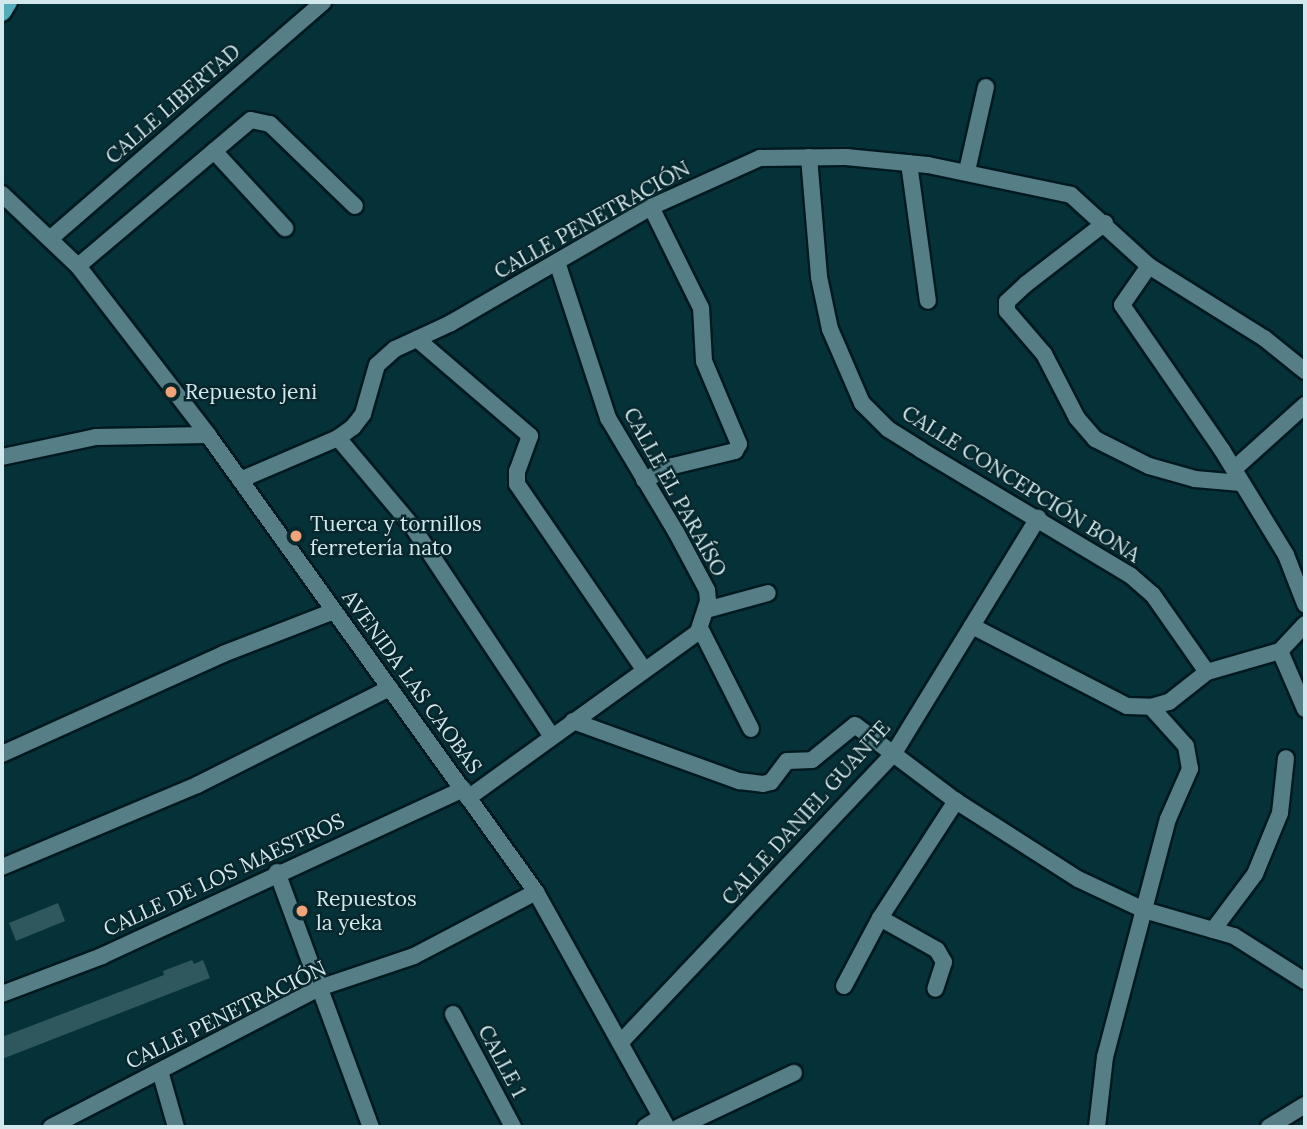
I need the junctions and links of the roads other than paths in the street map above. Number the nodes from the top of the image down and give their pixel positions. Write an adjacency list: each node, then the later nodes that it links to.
1 (8, 2): 3 (main road)
2 (323, 2): 14 (street, CALLE LIBERTAD)
3 (2, 12)
4 (986, 87): 8 (street)
5 (214, 151): 10 (street); 13 (street); 16 (street)
6 (810, 157): 7 (street, CALLE PENETRACIÓN); 11 (street, CALLE PENETRACIÓN); 28 (street, CALLE CONCEPCIÓN BONA)
7 (909, 163): 8 (street, CALLE PENETRACIÓN); 18 (street)
8 (967, 172): 12 (street, CALLE PENETRACIÓN)
9 (2, 194): 14 (street, AVENIDA LAS CAOBAS)
10 (355, 206)
11 (651, 207): 15 (street, CALLE PENETRACIÓN); 27 (street)
12 (1105, 223): 17 (street, CALLE PENETRACIÓN); 25 (street)
13 (285, 228)
14 (51, 238): 16 (street, AVENIDA LAS CAOBAS)
15 (557, 262): 19 (street, CALLE PENETRACIÓN); 27 (street, CALLE EL PARAÍSO)
16 (78, 266): 22 (street, AVENIDA LAS CAOBAS)
17 (1149, 266): 20 (street, CALLE PENETRACIÓN); 25 (street)
18 (928, 301)
19 (417, 339): 23 (street, CALLE PENETRACIÓN); 37 (street)
20 (1305, 371)
21 (1305, 405): 25 (street)
22 (208, 435): 24 (street); 26 (street, AVENIDA LAS CAOBAS)
23 (338, 438): 26 (street, CALLE PENETRACIÓN); 44 (street)
24 (2, 457)
25 (1237, 476): 30 (street)
26 (240, 480): 32 (street, AVENIDA LAS CAOBAS)
27 (644, 480): 31 (street, CALLE EL PARAÍSO)
28 (1038, 518): 34 (street, CALLE DANIEL GUANTE); 38 (street, CALLE CONCEPCIÓN BONA)
29 (768, 593): 31 (street)
30 (1305, 604)
31 (706, 610): 35 (street, CALLE EL PARAÍSO)
32 (334, 611): 39 (street, AVENIDA LAS CAOBAS); 46 (street)
33 (1305, 624): 36 (street)
34 (972, 626): 40 (street); 45 (street, CALLE DANIEL GUANTE)
35 (700, 628): 37 (street); 43 (street)
36 (1280, 652): 38 (street); 41 (street)
37 (643, 668): 42 (street)
38 (1207, 672): 40 (street)
39 (390, 688): 48 (street, AVENIDA LAS CAOBAS); 50 (street)
40 (1151, 707): 53 (street)
41 (1305, 709)
42 (573, 721): 44 (street); 45 (street)
43 (751, 729)
44 (551, 735): 48 (street)
45 (894, 753): 49 (street); 62 (street, CALLE DANIEL GUANTE)
46 (2, 754)
47 (1286, 758): 55 (street)
48 (465, 794): 51 (street, CALLE DE LOS MAESTROS); 52 (street, AVENIDA LAS CAOBAS)
49 (956, 801): 53 (street); 54 (street)
50 (2, 867)
51 (277, 872): 58 (street); 60 (street, CALLE DE LOS MAESTROS)
52 (536, 892): 58 (street, CALLE PENETRACIÓN); 62 (street, AVENIDA LAS CAOBAS)
53 (1144, 909): 55 (street); 73 (street)
54 (880, 918): 57 (street); 59 (street)
55 (1213, 930): 56 (street)
56 (1305, 981)
57 (844, 986)
58 (319, 988): 63 (street, CALLE PENETRACIÓN); 69 (street)
59 (935, 989)
60 (2, 994)
61 (453, 1014): 70 (street, CALLE 1)
62 (620, 1043): 66 (street, AVENIDA LAS CAOBAS)
63 (160, 1072): 67 (street, CALLE PENETRACIÓN); 68 (street)
64 (794, 1073): 72 (street)
65 (1305, 1105): 74 (street)
66 (664, 1122): 71 (street)
67 (51, 1127)
68 (176, 1127)
69 (371, 1127)
70 (513, 1127)
71 (645, 1127)
72 (679, 1127)
73 (1097, 1127)
74 (1269, 1127)

